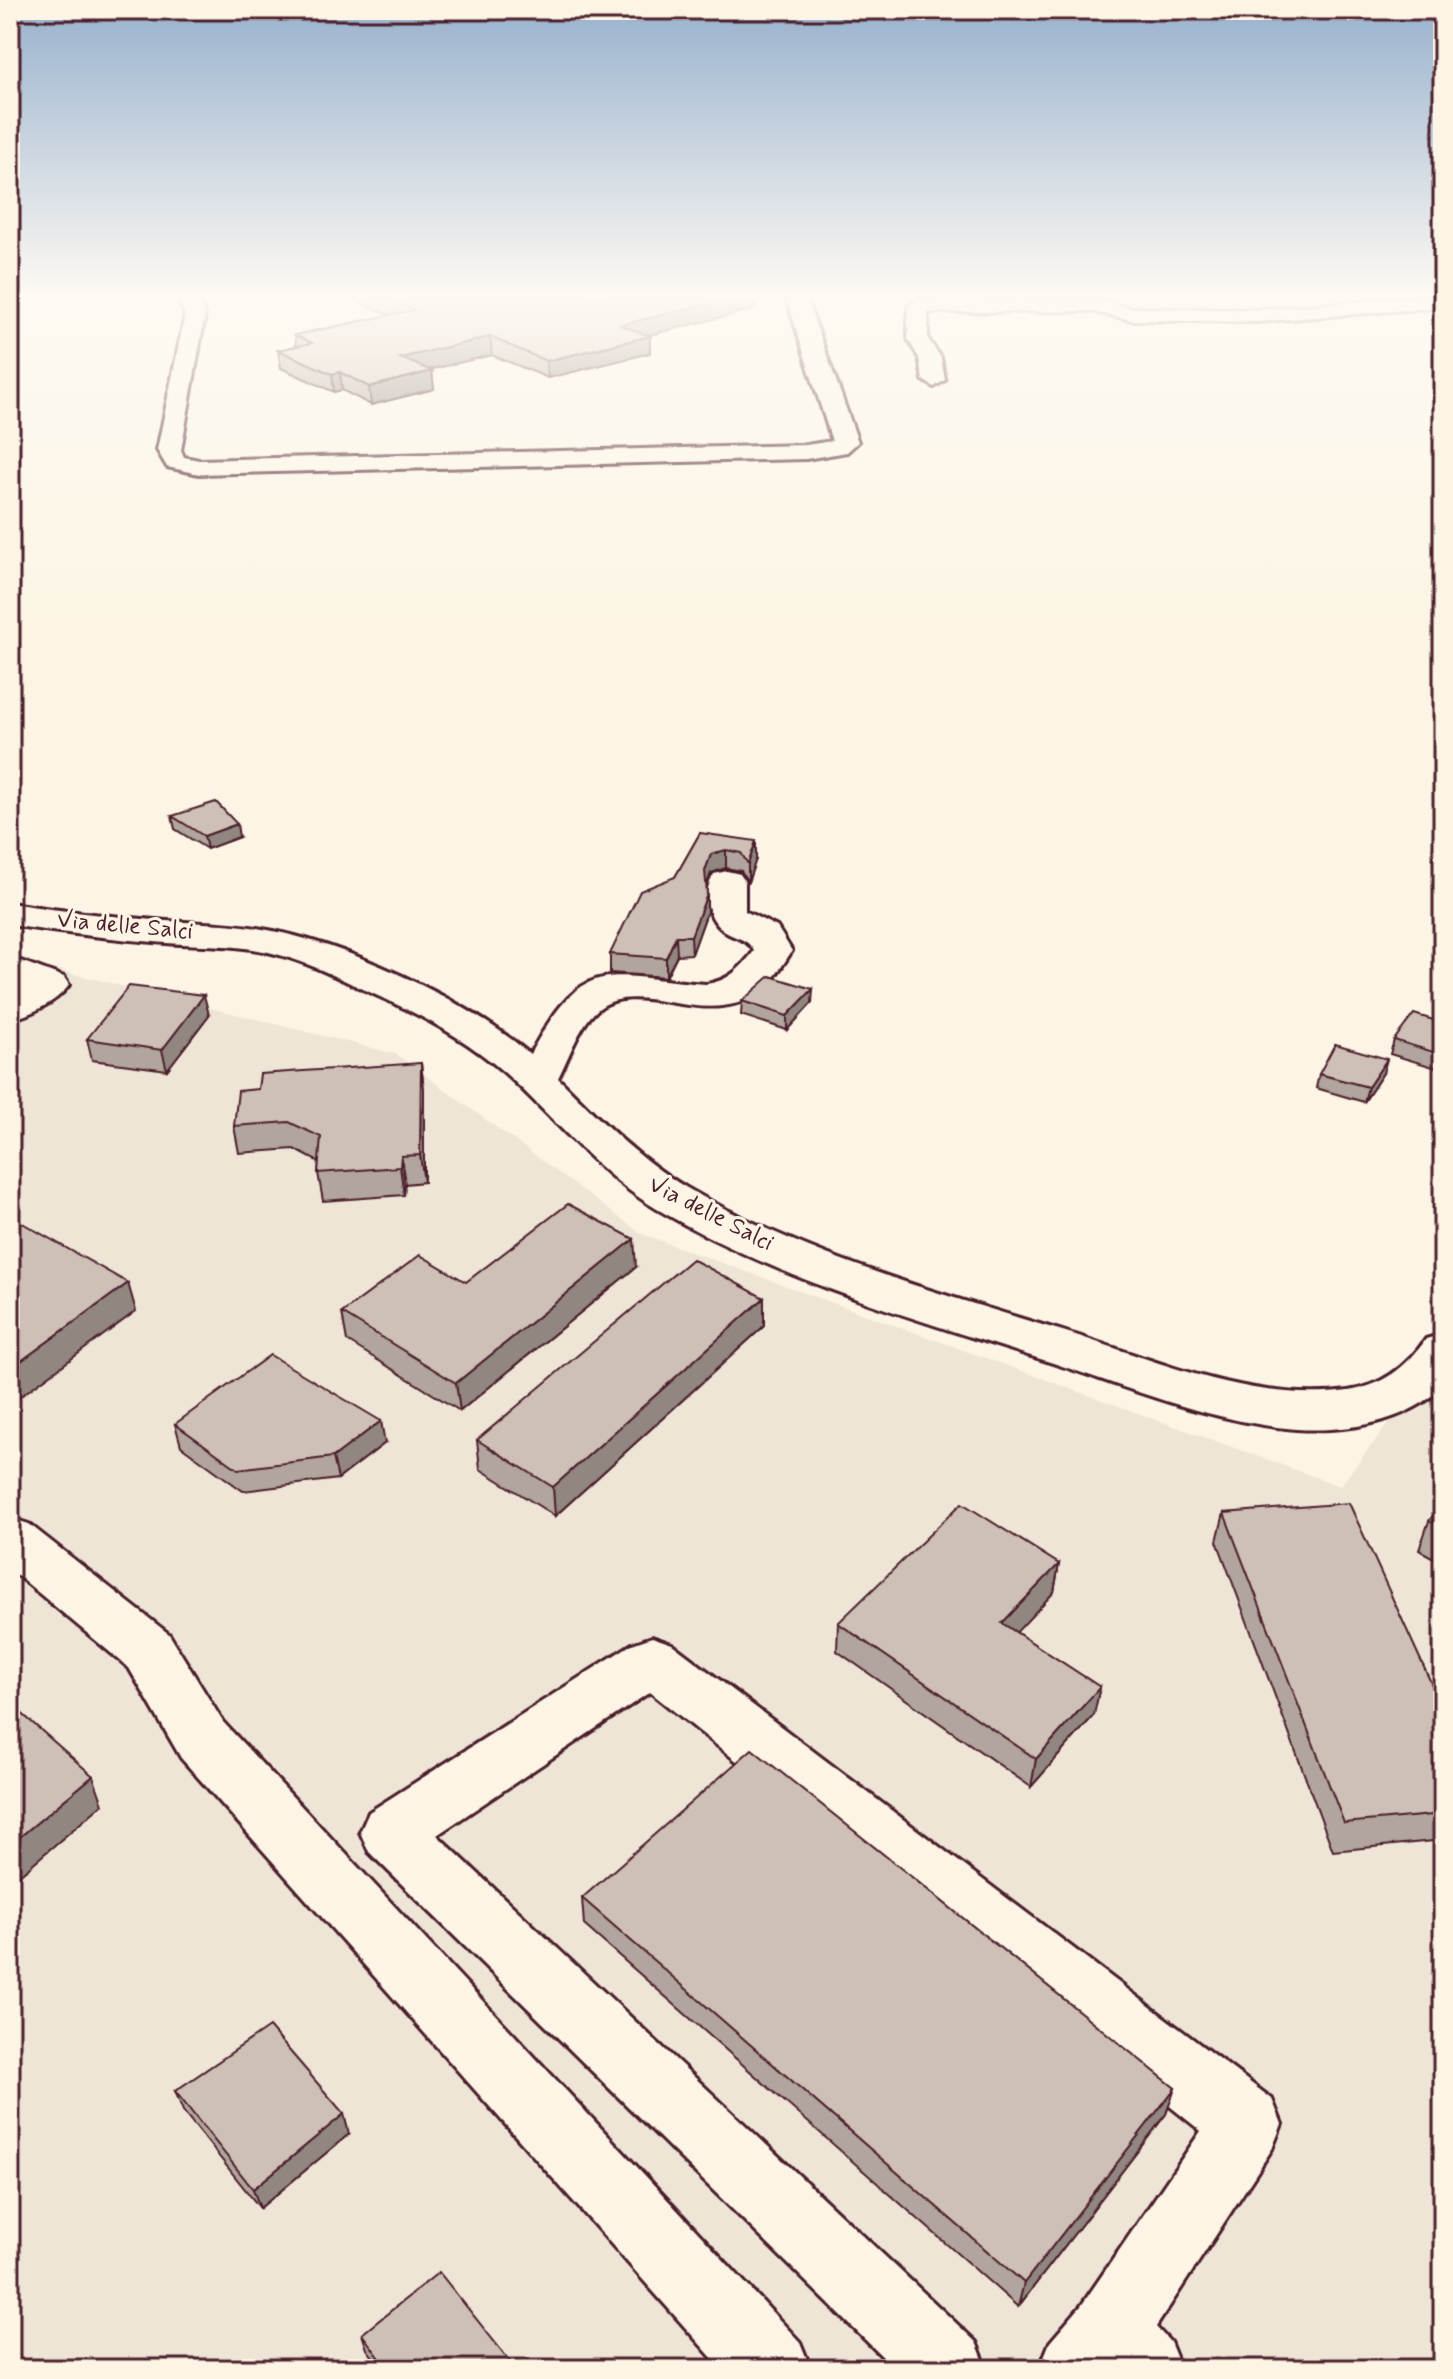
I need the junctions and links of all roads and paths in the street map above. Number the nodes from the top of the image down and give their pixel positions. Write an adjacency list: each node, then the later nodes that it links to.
1 (177, 408): 2 (street)
2 (834, 408)
3 (727, 882): 8 (street)
4 (28, 917): 5 (street); 8 (street, Via delle Salci)
5 (10, 950)
6 (10, 968): 7 (street)
7 (10, 1008)
8 (536, 1081): 9 (street, Via delle Salci)
9 (1443, 1351)
10 (10, 1539): 12 (street)
11 (1109, 2357): 13 (street)
12 (773, 2369)
13 (949, 2369)

